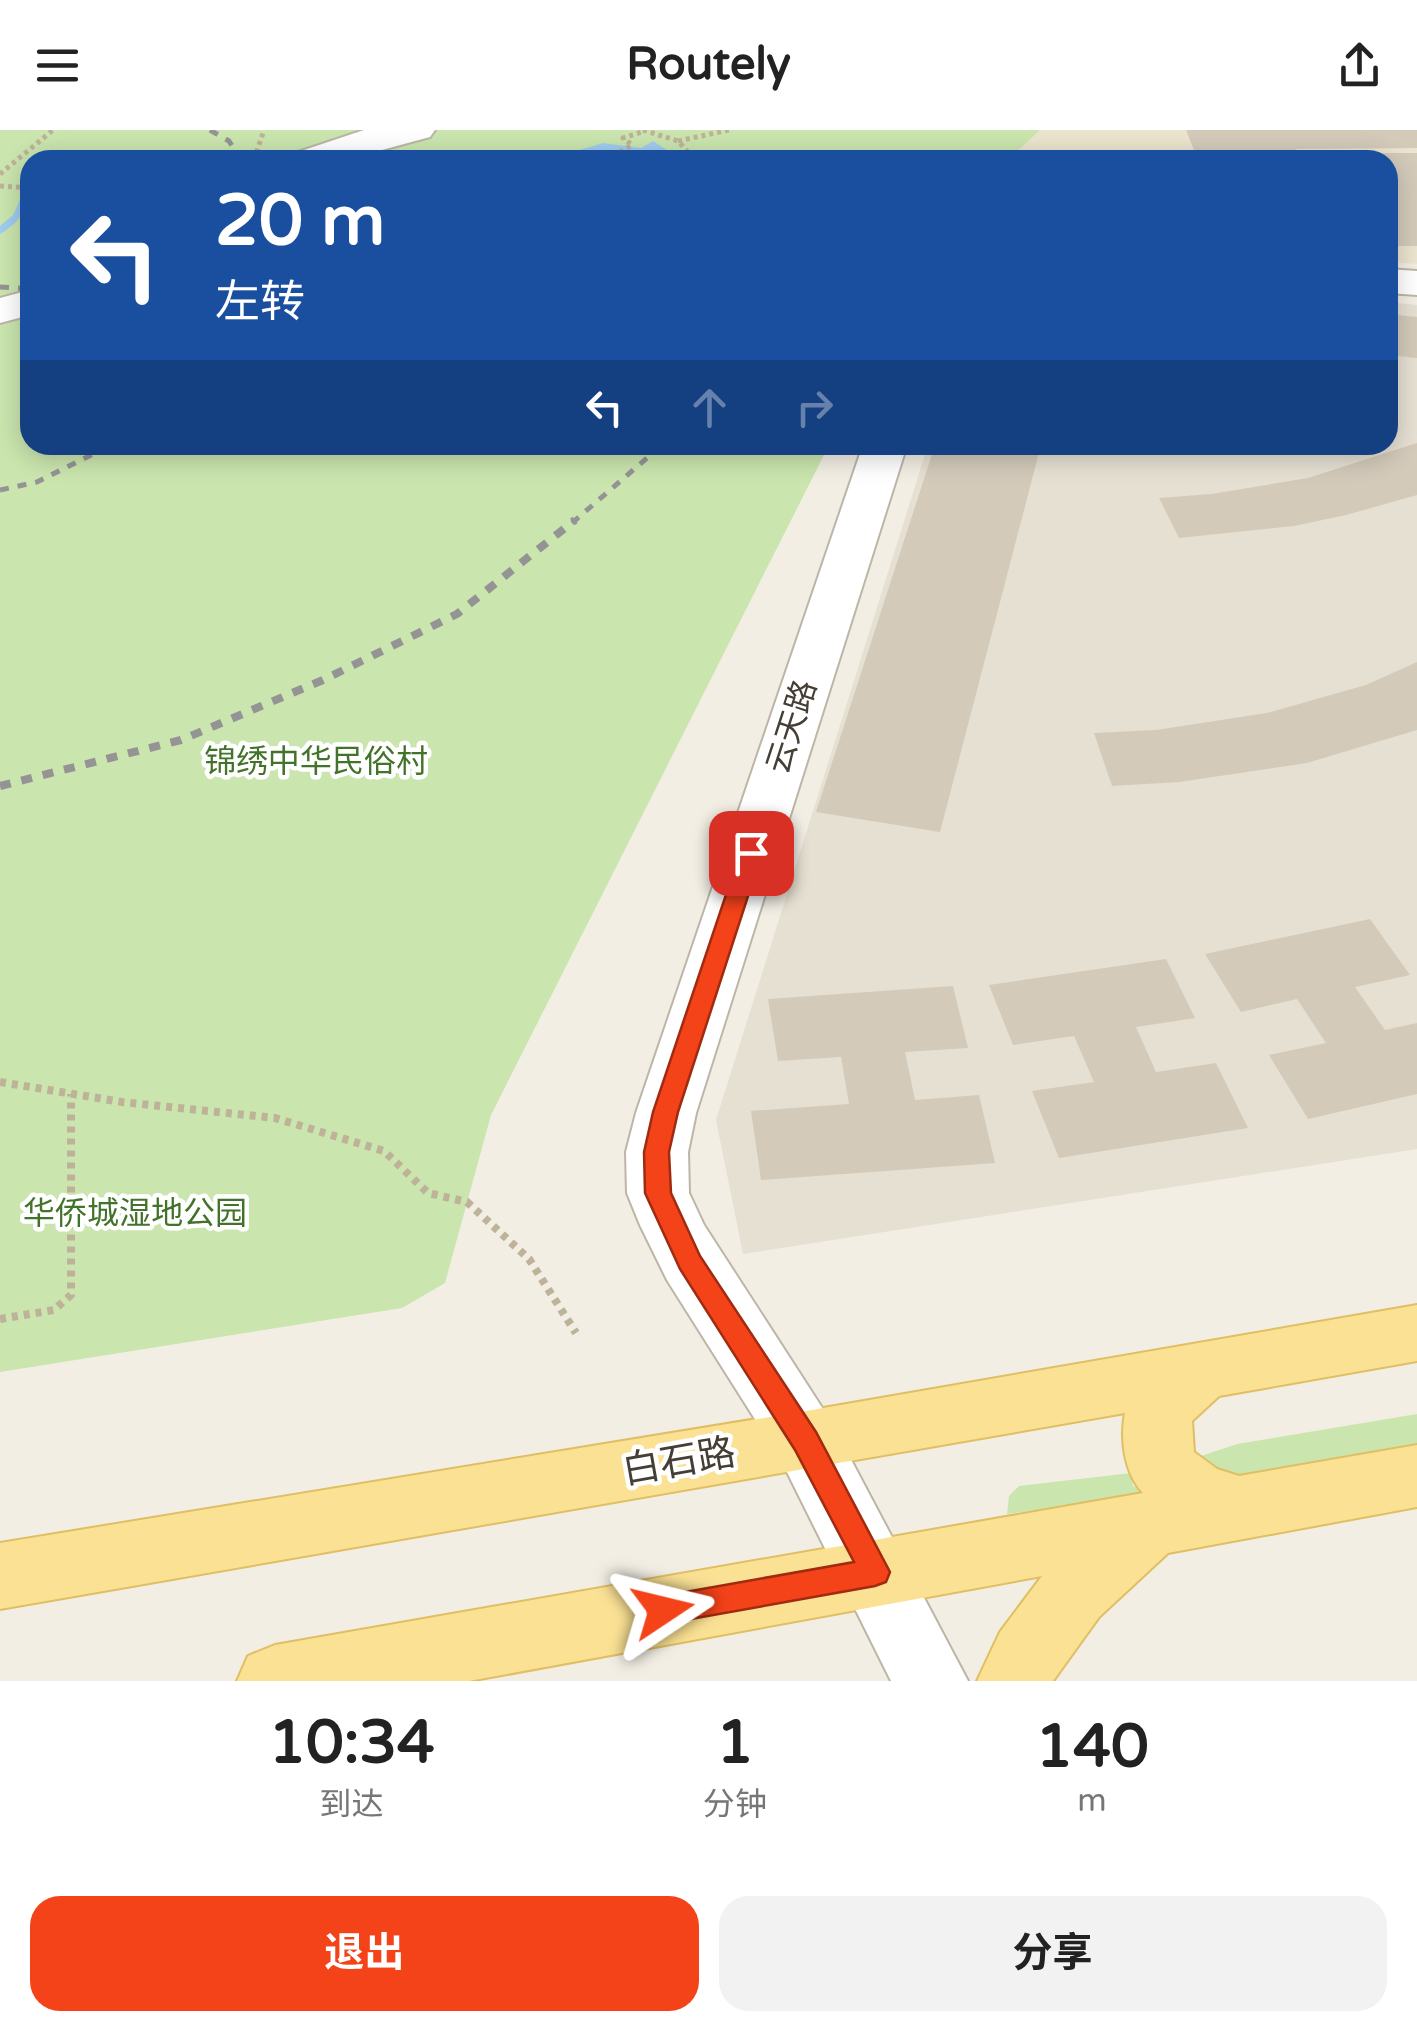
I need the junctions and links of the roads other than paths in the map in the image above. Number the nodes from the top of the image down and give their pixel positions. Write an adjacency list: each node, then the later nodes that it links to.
1 (418, 130): 2 (street)
2 (337, 150)
3 (882, 455): 6 (street, 云天路)
4 (1417, 1333): 5 (main road, 白石路)
5 (1202, 1370): 6 (main road, 白石路); 8 (main road)
6 (806, 1441): 10 (street, 云天路); 11 (main road, 白石路)
7 (1417, 1476): 8 (main road)
8 (1239, 1508): 9 (main road)
9 (1151, 1522): 10 (main road); 14 (main road)
10 (875, 1572): 12 (main road); 13 (street, 云天路)
11 (0, 1576)
12 (276, 1681)
13 (930, 1681)
14 (1015, 1681)

